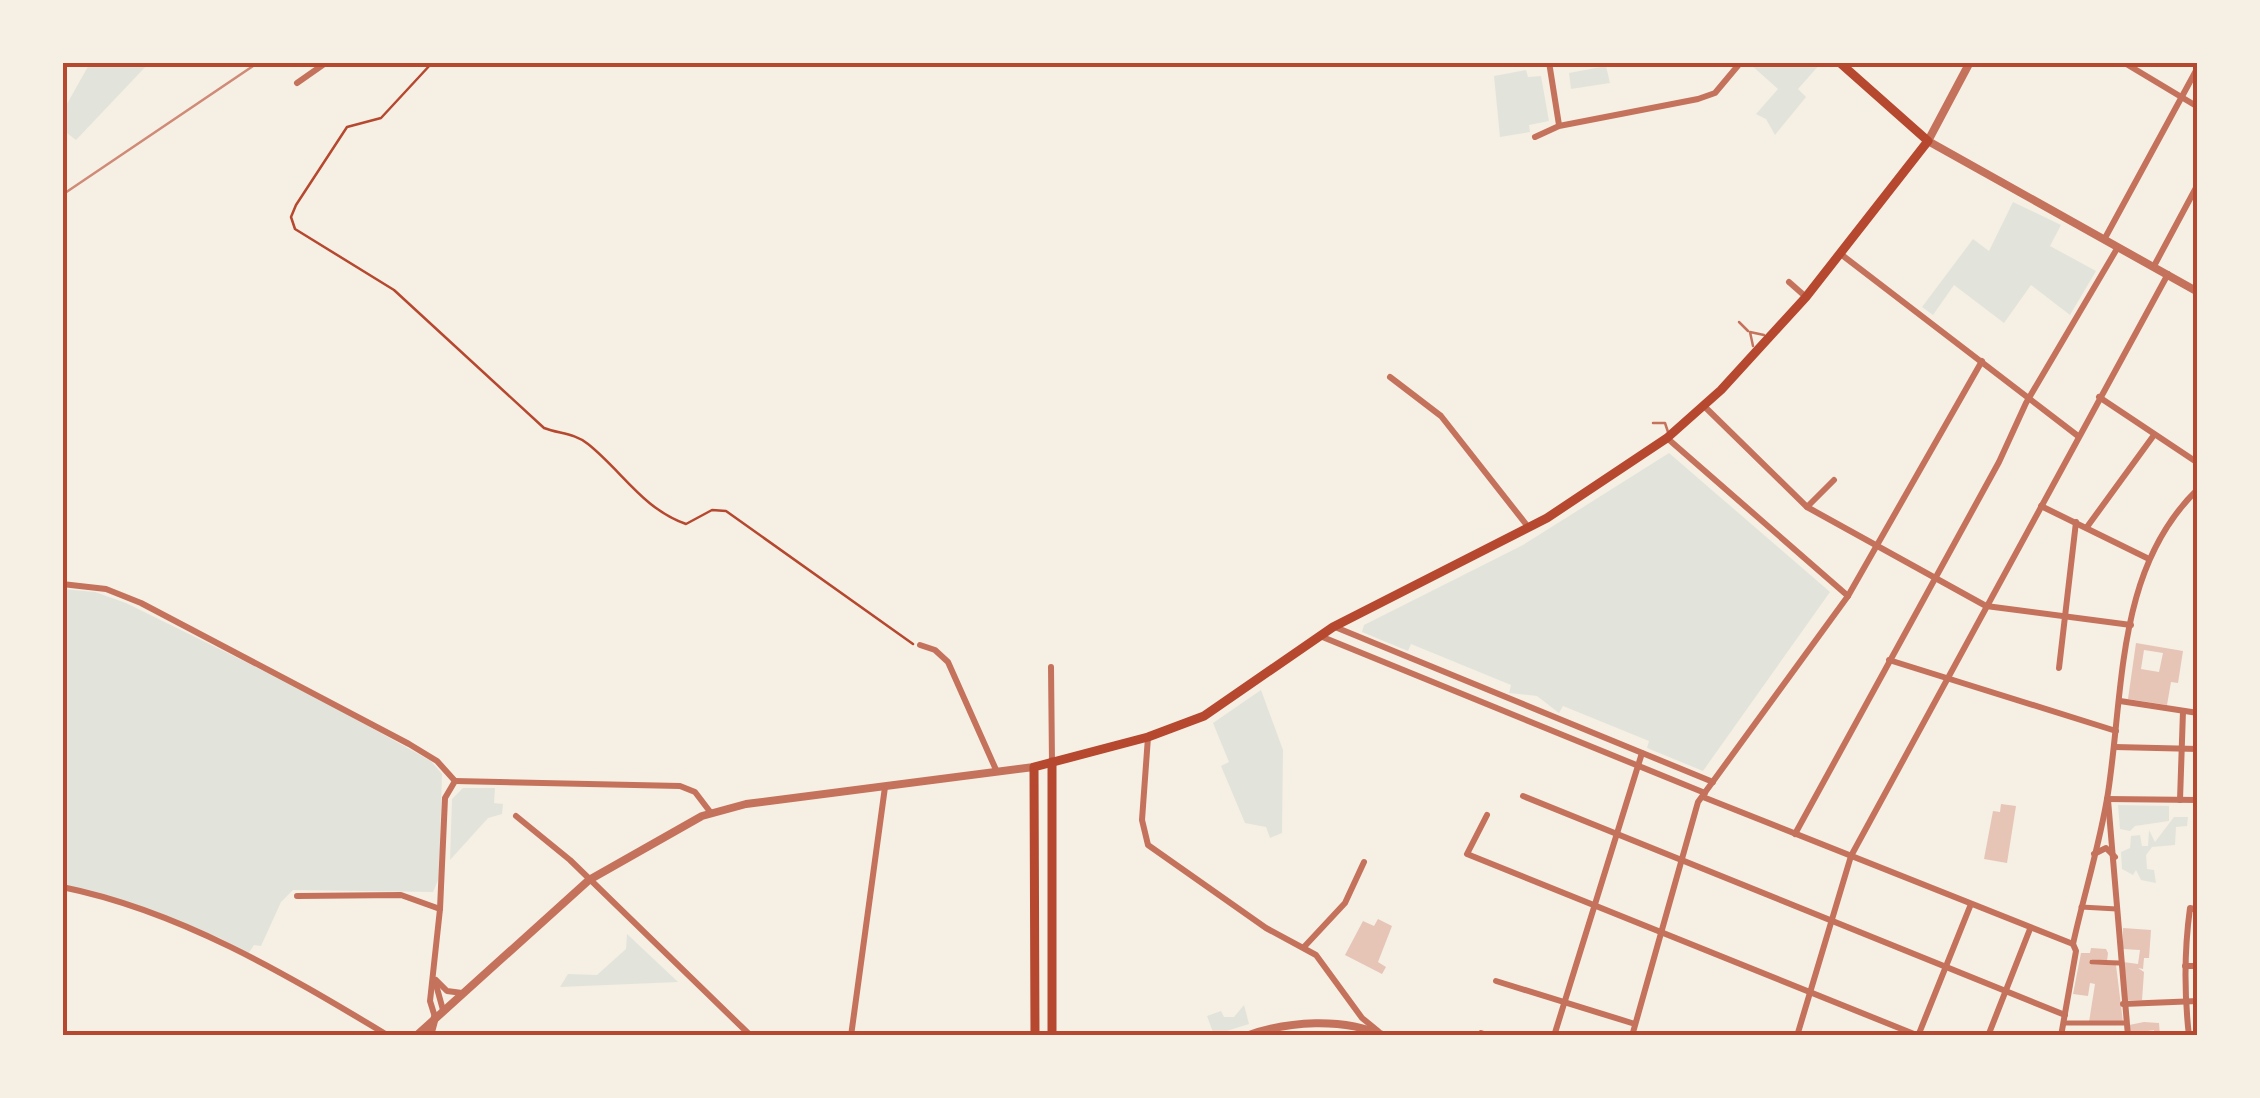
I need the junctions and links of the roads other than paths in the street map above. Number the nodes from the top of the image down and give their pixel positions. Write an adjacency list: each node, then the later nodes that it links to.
1 (327, 62): 8 (street)
2 (1549, 62): 11 (street)
3 (1741, 62): 11 (street)
4 (1838, 62): 13 (main road)
5 (1970, 62): 13 (street)
6 (2123, 62): 9 (street)
7 (2198, 68): 9 (street)
8 (297, 83)
9 (2180, 98): 10 (street); 15 (street)
10 (2198, 107)
11 (1559, 126): 12 (street)
12 (1535, 137)
13 (1928, 141): 15 (street); 17 (main road)
14 (2198, 184): 18 (street)
15 (2104, 238): 16 (street)
16 (2118, 246): 18 (street); 30 (street)
17 (1842, 255): 22 (main road); 27 (street)
18 (2154, 266): 19 (street)
19 (2168, 274): 21 (street); 29 (street)
20 (1789, 282): 22 (street)
21 (2198, 292)
22 (1806, 297): 25 (main road)
23 (1739, 322): 24 (lane)
24 (1750, 332): 25 (lane); 26 (lane)
25 (1768, 339): 26 (main road)
26 (1758, 350): 31 (main road)
27 (1982, 361): 30 (street); 44 (street)
28 (1390, 377): 42 (street)
29 (2098, 396): 33 (street); 34 (street)
30 (2029, 397): 34 (street); 46 (street)
31 (1704, 407): 35 (main road); 40 (street)
32 (1653, 423): 35 (lane)
33 (2154, 435): 36 (street); 43 (street)
34 (2078, 436): 39 (street)
35 (1668, 438): 42 (main road); 48 (street)
36 (2198, 463)
37 (1834, 480): 40 (street)
38 (2198, 489): 45 (street)
39 (2042, 506): 41 (street); 49 (street)
40 (1807, 507): 44 (street)
41 (2076, 522): 43 (street); 50 (street)
42 (1529, 528): 52 (main road)
43 (2087, 528): 45 (street)
44 (1878, 546): 46 (street); 48 (street)
45 (2147, 558): 51 (street)
46 (1934, 576): 49 (street); 55 (street)
47 (62, 584): 72 (street)
48 (1848, 596): 73 (street)
49 (1986, 606): 50 (street); 58 (street)
50 (2065, 616): 51 (street); 57 (street)
51 (2131, 625): 59 (street)
52 (1333, 627): 53 (main road); 67 (street)
53 (1319, 636): 63 (main road); 69 (street)
54 (920, 645): 71 (street)
55 (1888, 660): 58 (street); 84 (street)
56 (1051, 667): 68 (street)
57 (2059, 668)
58 (1947, 678): 62 (street); 86 (street)
59 (2120, 700): 60 (street); 62 (street)
60 (2183, 711): 61 (street); 65 (street)
61 (2198, 714)
62 (2116, 731): 64 (street)
63 (1148, 737): 68 (main road); 105 (street)
64 (2114, 747): 65 (street); 77 (street)
65 (2182, 749): 66 (street); 78 (street)
66 (2198, 749)
67 (1642, 753): 69 (street); 73 (street)
68 (1052, 762): 70 (main road); 132 (main road)
69 (1638, 766): 75 (street); 83 (street)
70 (1034, 767): 71 (street); 131 (main road)
71 (997, 772): 74 (street)
72 (455, 782): 80 (street); 96 (street)
73 (1713, 782): 75 (street)
74 (885, 787): 80 (street); 130 (street)
75 (1704, 795): 84 (street); 88 (street)
76 (1523, 796): 83 (street)
77 (2107, 799): 78 (street); 85 (street); 87 (street)
78 (2180, 800): 79 (street)
79 (2198, 800)
80 (711, 812): 90 (street)
81 (1487, 815): 94 (street)
82 (516, 816): 90 (street)
83 (1616, 834): 88 (street); 94 (street)
84 (1795, 834): 86 (street)
85 (2093, 855): 87 (street); 95 (street)
86 (1851, 856): 93 (street); 99 (street)
87 (2116, 858): 97 (street)
88 (1680, 861): 99 (street); 101 (street)
89 (1364, 862): 105 (street)
90 (589, 880): 115 (street); 129 (street)
91 (62, 887): 126 (street)
92 (297, 896): 96 (street)
93 (1971, 904): 100 (street); 110 (street)
94 (1594, 906): 101 (street); 117 (street)
95 (2081, 907): 97 (street); 104 (street)
96 (440, 908): 111 (street)
97 (2120, 909): 107 (street)
98 (2194, 909): 102 (street)
99 (1830, 922): 110 (street); 113 (street)
100 (2030, 928): 104 (street); 114 (street)
101 (1660, 932): 113 (street); 123 (street)
102 (2186, 937): 103 (street); 108 (street)
103 (2198, 938)
104 (2073, 944): 121 (street)
105 (1304, 947): 124 (street)
106 (2092, 962): 107 (street)
107 (2119, 963): 119 (street)
108 (2184, 966): 109 (street); 118 (street)
109 (2198, 966)
110 (1946, 968): 114 (street); 125 (street)
111 (435, 979): 115 (street); 120 (street)
112 (1496, 981): 117 (street)
113 (1810, 991): 125 (street); 136 (street)
114 (2006, 992): 121 (street); 137 (street)
115 (462, 993): 120 (street)
116 (2198, 1001): 118 (street)
117 (1564, 1002): 123 (street); 134 (street)
118 (2185, 1002): 119 (street); 140 (street)
119 (2123, 1004): 122 (street)
120 (439, 1014): 127 (street); 128 (street)
121 (2064, 1019): 122 (street); 138 (street)
122 (2126, 1023): 139 (street)
123 (1634, 1024): 135 (street)
124 (1381, 1035): 133 (street)
125 (1918, 1035)
126 (389, 1036)
127 (416, 1036)
128 (430, 1036)
129 (751, 1036)
130 (852, 1036)
131 (1035, 1036)
132 (1052, 1036)
133 (1246, 1036)
134 (1554, 1036)
135 (1632, 1036)
136 (1798, 1036)
137 (1988, 1036)
138 (2060, 1036)
139 (2128, 1036)
140 (2189, 1036)

